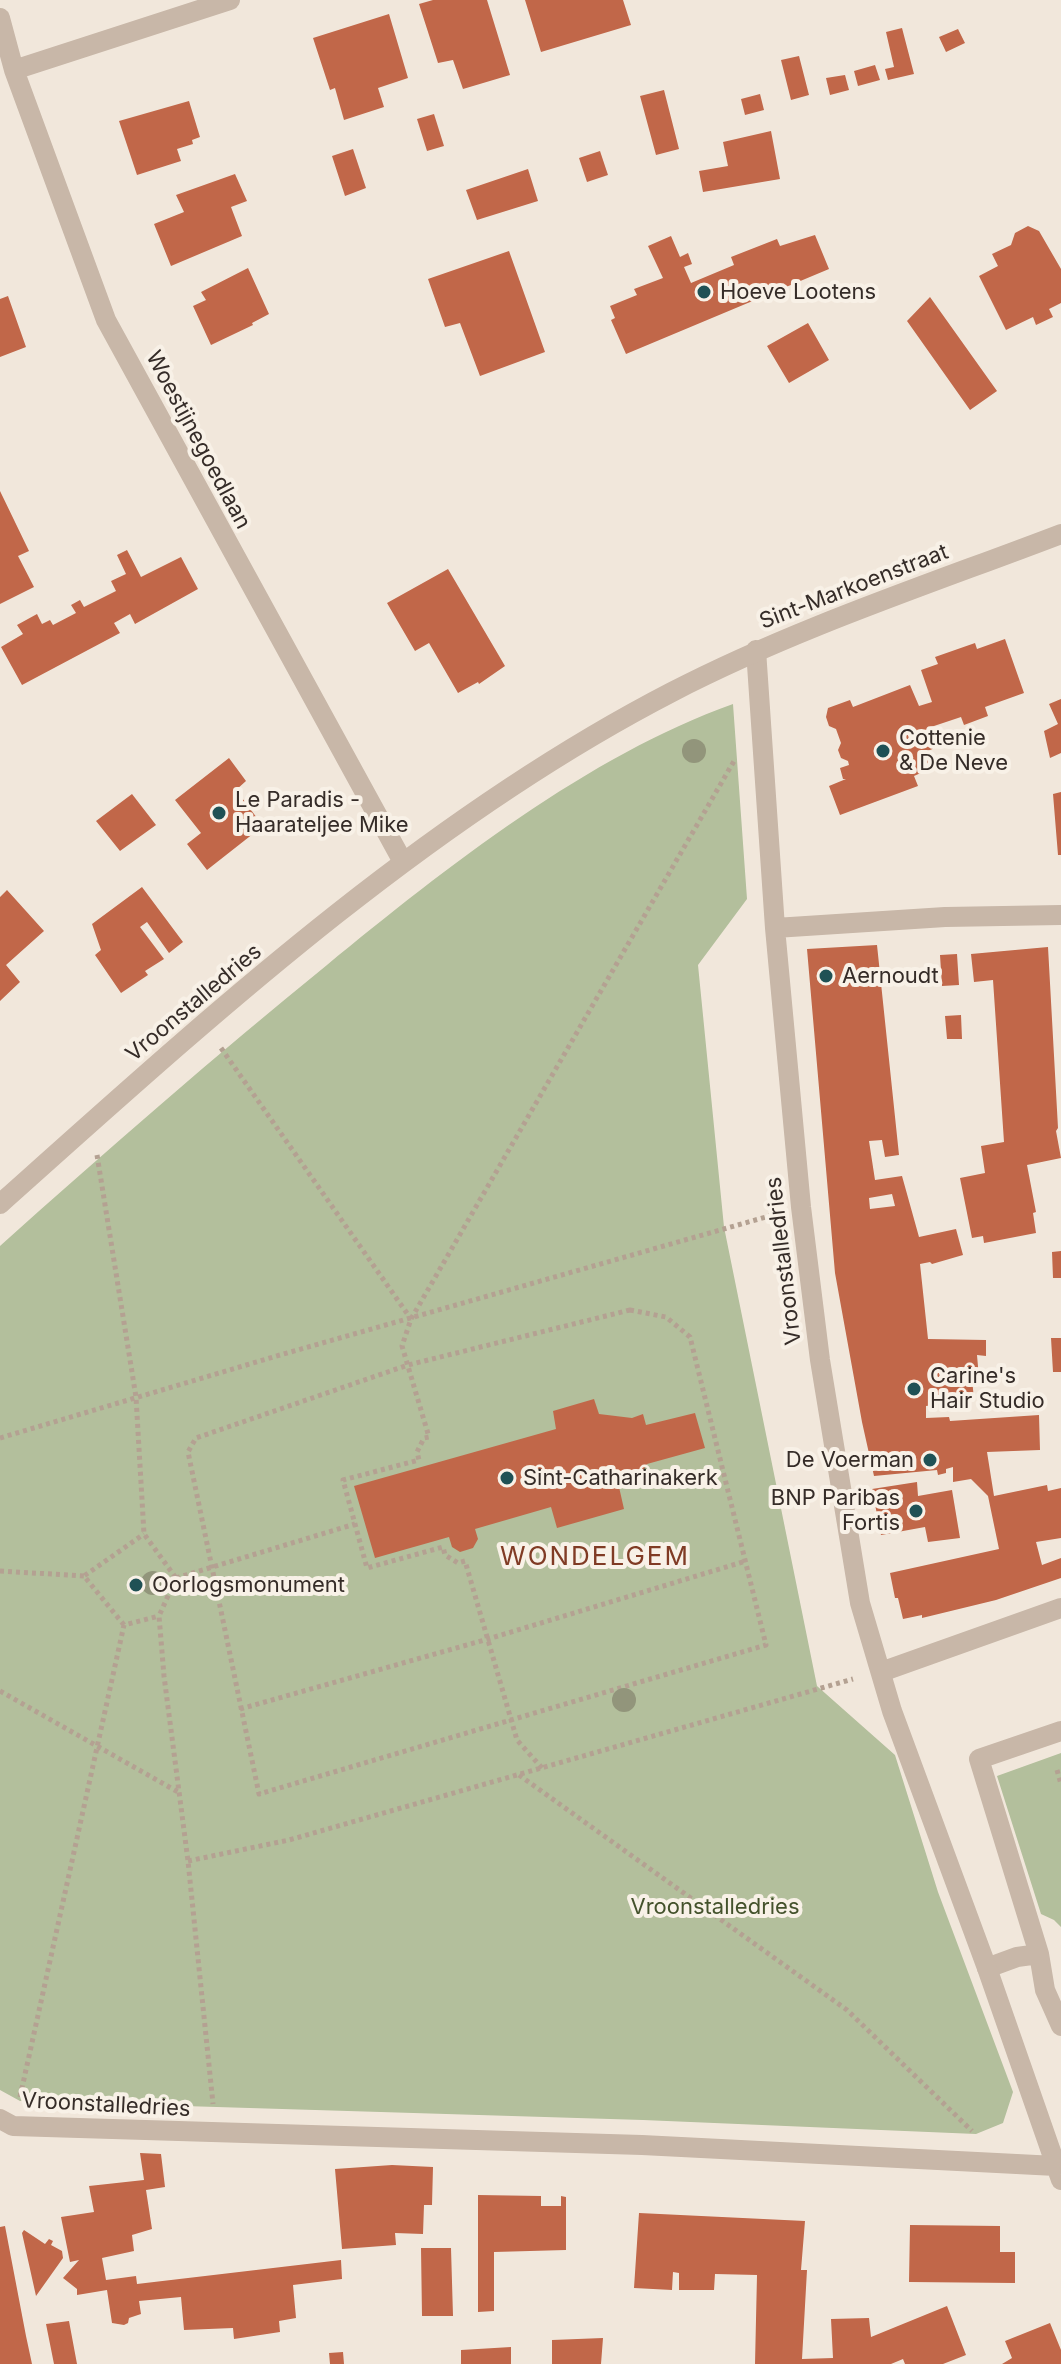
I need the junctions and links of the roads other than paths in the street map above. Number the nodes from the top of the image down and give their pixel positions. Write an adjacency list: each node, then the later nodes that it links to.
1 (230, 0): 3 (street)
2 (0, 18): 3 (street, Woestijnegoedlaan)
3 (14, 70): 7 (street, Woestijnegoedlaan)
4 (1061, 534): 5 (street, Sint-Markoenstraat)
5 (756, 650): 6 (street, Sint-Markoenstraat); 9 (street, Vroonstalledries)
6 (669, 694): 7 (street, Vroonstalledries)
7 (403, 862): 10 (street, Vroonstalledries)
8 (1061, 915): 9 (street)
9 (775, 928): 12 (street, Vroonstalledries)
10 (0, 1204)
11 (1061, 1608): 12 (street)
12 (881, 1672): 15 (street, Vroonstalledries)
13 (1061, 1731): 14 (street)
14 (1039, 1954): 15 (street); 16 (street)
15 (987, 1968): 18 (street, Vroonstalledries)
16 (1061, 2026)
17 (6, 2123): 18 (street, Vroonstalledries)
18 (1058, 2173)

